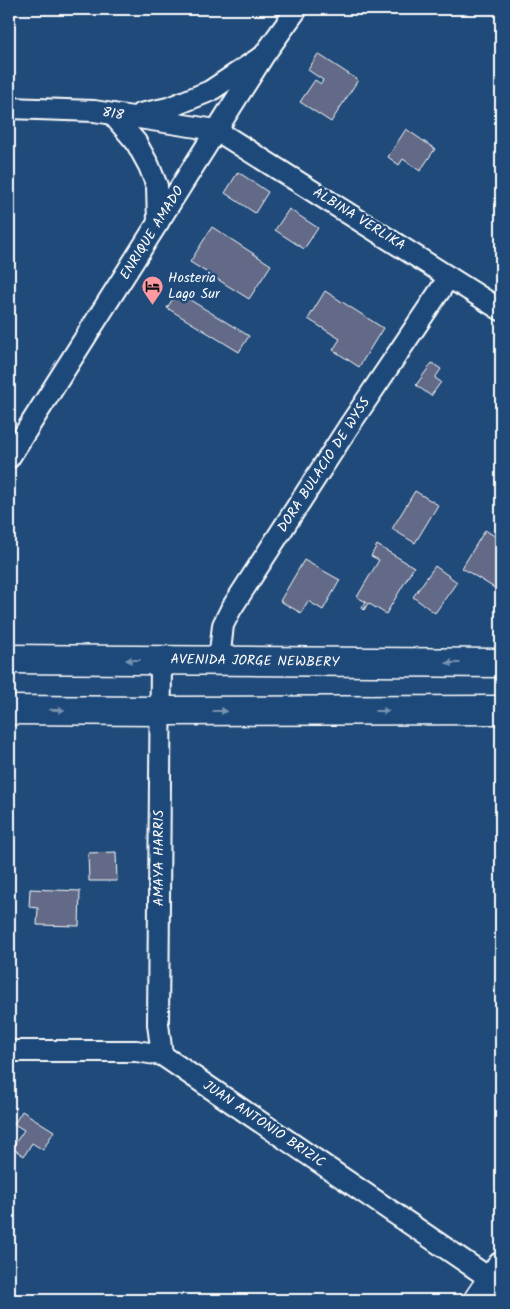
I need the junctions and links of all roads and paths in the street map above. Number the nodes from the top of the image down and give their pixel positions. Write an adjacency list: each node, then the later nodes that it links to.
1 (297, 9): 2 (street, ENRIQUE AMADO)
2 (264, 56): 4 (street); 5 (street, ENRIQUE AMADO)
3 (9, 108): 4 (street, 818)
4 (119, 115): 5 (street, 818); 6 (street)
5 (216, 130): 6 (street, ENRIQUE AMADO); 7 (street, ALBINA VERLIKA)
6 (158, 223): 9 (street, ENRIQUE AMADO)
7 (449, 277): 8 (street, ALBINA VERLIKA); 12 (street, DORA BULACIO DE WYSS)
8 (501, 310)
9 (9, 458)
10 (9, 659): 11 (street, AVENIDA JORGE NEWBERY, one-way to 10)
11 (161, 660): 12 (street, AVENIDA JORGE NEWBERY); 16 (street, AMAYA HARRIS)
12 (220, 661): 13 (street, AVENIDA JORGE NEWBERY, one-way to 12)
13 (501, 663)
14 (9, 710): 16 (street, one-way to 16)
15 (501, 710): 16 (street, one-way to 15)
16 (159, 712): 18 (street, AMAYA HARRIS)
17 (9, 1051): 18 (street, JUAN ANTONIO BRIZIC)
18 (162, 1055): 19 (street, JUAN ANTONIO BRIZIC)
19 (493, 1283)

